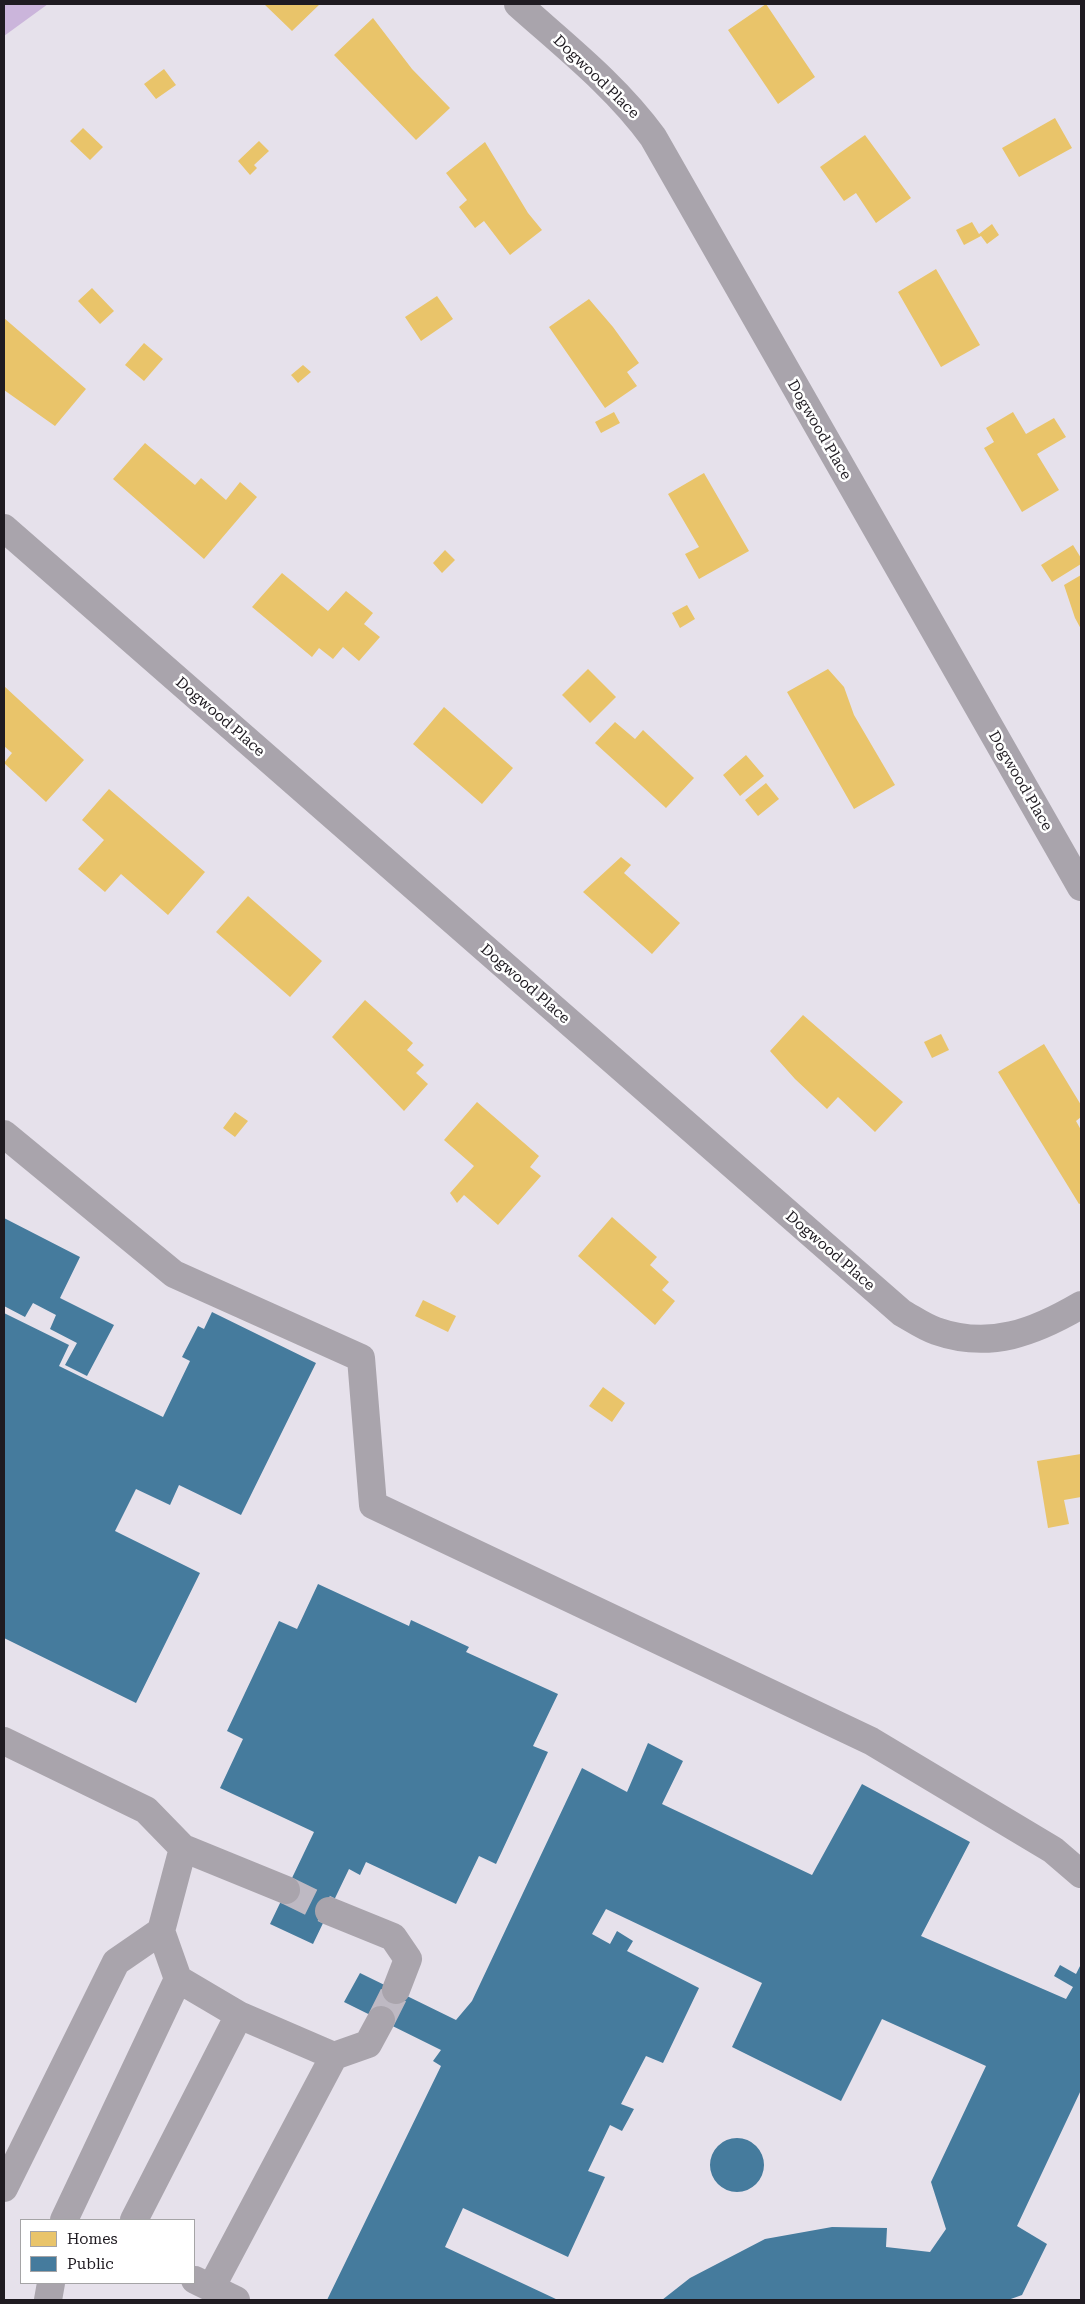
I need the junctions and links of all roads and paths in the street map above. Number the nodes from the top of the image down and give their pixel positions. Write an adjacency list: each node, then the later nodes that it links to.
1 (518, 4): 3 (street, Dogwood Place)
2 (4, 528): 5 (street, Dogwood Place)
3 (1081, 886)
4 (4, 1134): 8 (street)
5 (1081, 1305)
6 (4, 1741): 7 (street)
7 (183, 1848): 9 (street); 11 (street)
8 (1081, 1874)
9 (286, 1890)
10 (329, 1911): 13 (street)
11 (161, 1931): 12 (street); 17 (street)
12 (178, 1979): 14 (street); 18 (street)
13 (396, 1990)
14 (238, 2015): 16 (street); 19 (street)
15 (381, 2020): 16 (street)
16 (334, 2056): 21 (street)
17 (4, 2188)
18 (64, 2219)
19 (135, 2219)
20 (51, 2284): 22 (street)
21 (202, 2284): 23 (street)
22 (48, 2300)
23 (236, 2300)

